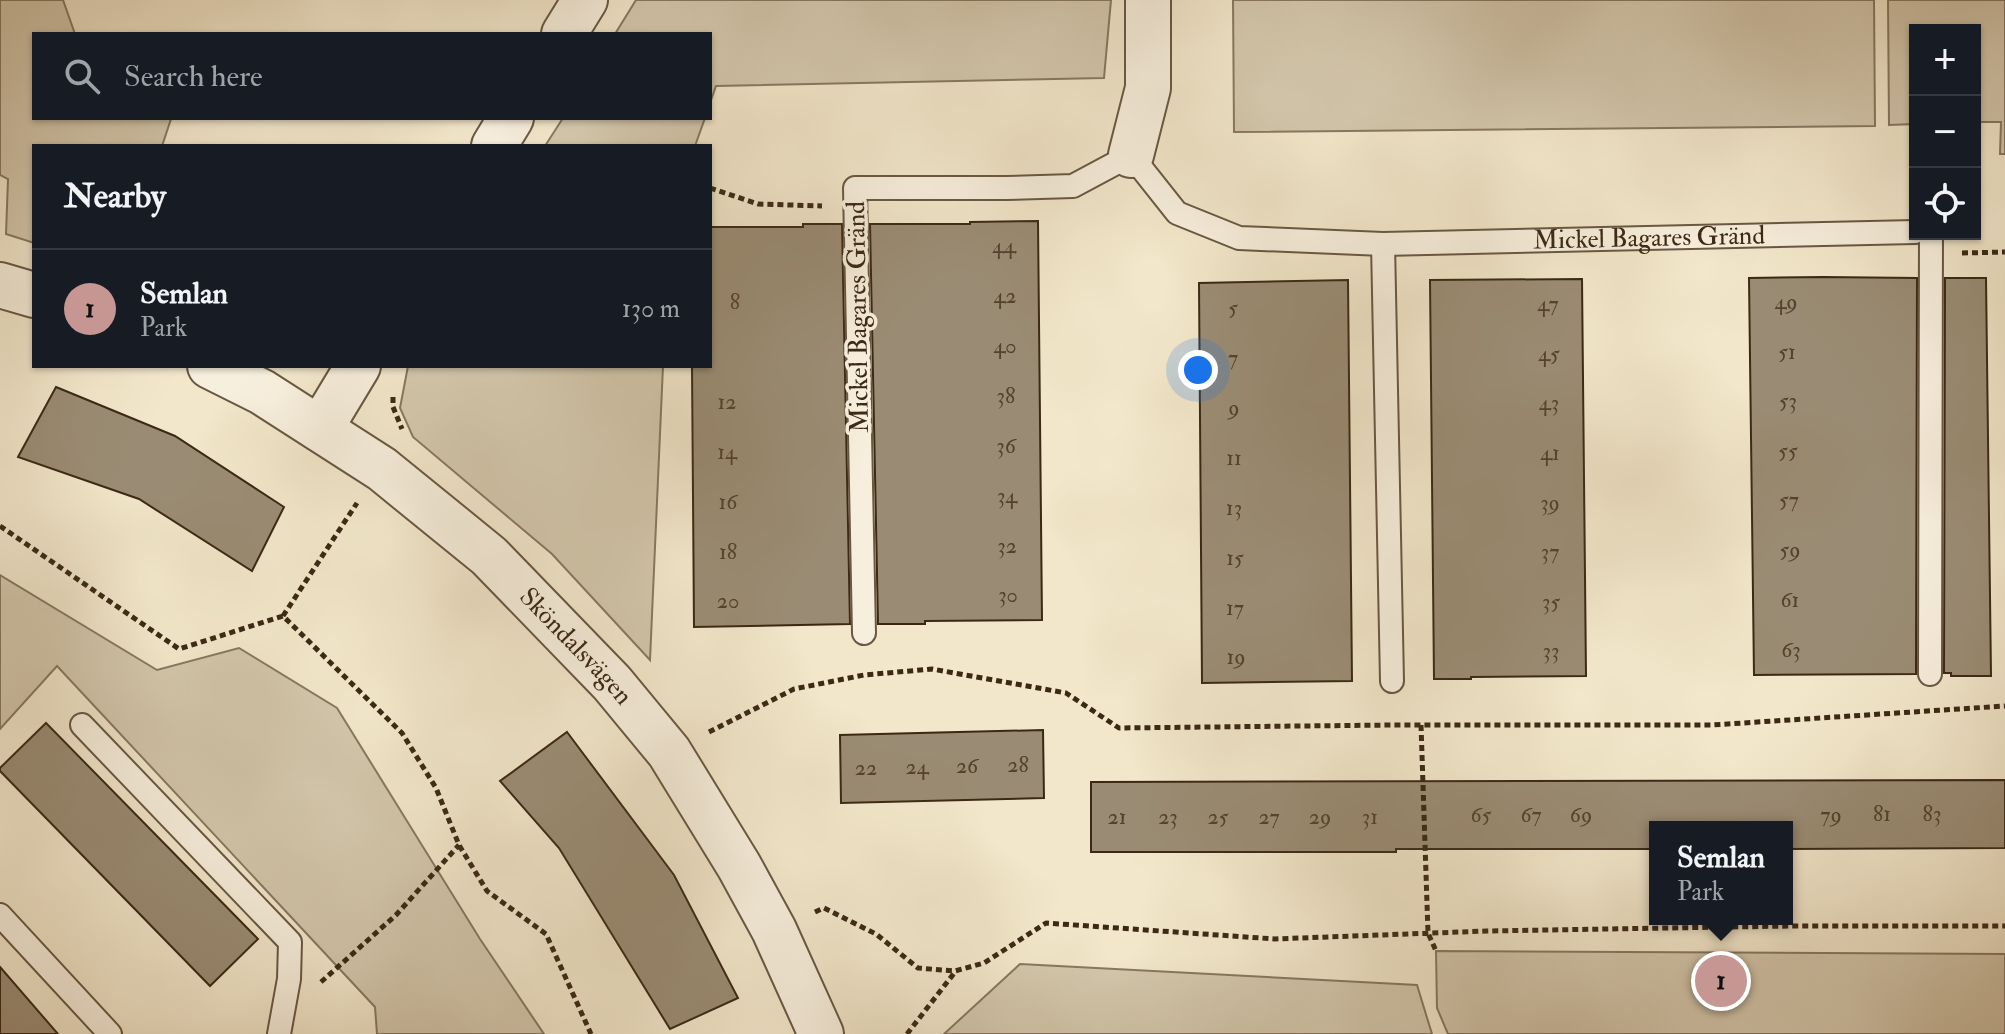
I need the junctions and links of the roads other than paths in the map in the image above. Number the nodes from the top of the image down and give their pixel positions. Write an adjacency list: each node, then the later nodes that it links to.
1 (585, 0): 3 (street)
2 (1148, 0): 6 (street)
3 (565, 32)
4 (510, 120): 5 (street)
5 (495, 144)
6 (1131, 155): 8 (lane, Mickel Bagares Gränd); 15 (lane, Mickel Bagares Gränd)
7 (1909, 232): 8 (lane, Mickel Bagares Gränd)
8 (1383, 244): 17 (lane)
9 (1931, 244): 16 (lane)
10 (0, 285): 11 (street)
11 (32, 294)
12 (214, 368): 14 (street, Sköndalsvägen)
13 (357, 368): 14 (street)
14 (320, 429): 22 (street, Sköndalsvägen)
15 (864, 633)
16 (1930, 674)
17 (1392, 681)
18 (82, 725): 20 (lane)
19 (0, 915): 21 (lane)
20 (280, 1026)
21 (110, 1034)
22 (821, 1034)

